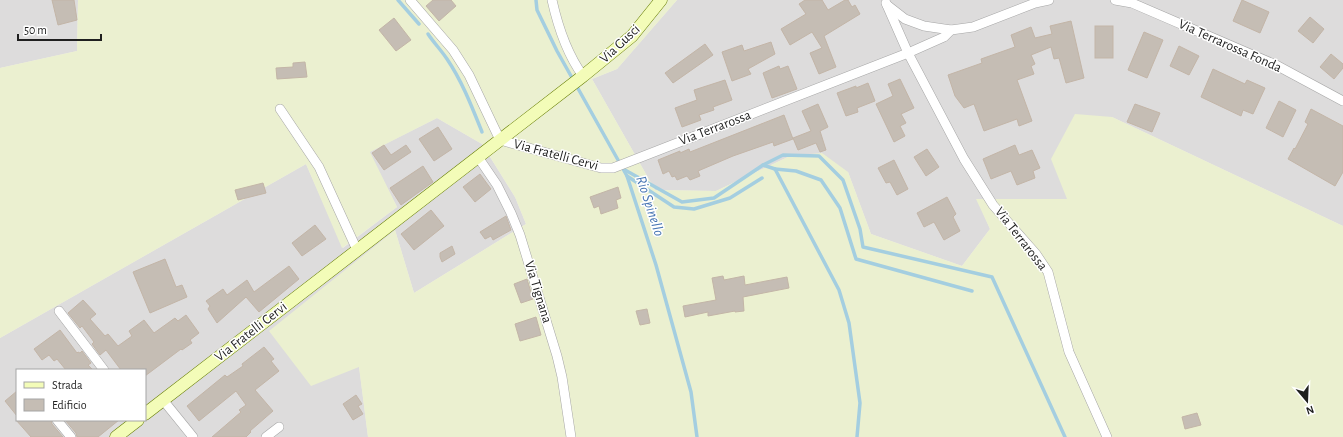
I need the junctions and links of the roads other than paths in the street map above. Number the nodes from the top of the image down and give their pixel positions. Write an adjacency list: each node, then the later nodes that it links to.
1 (410, 0): 13 (street)
2 (552, 0): 10 (street)
3 (661, 0): 10 (street, Via Gusci)
4 (1049, 0): 8 (street)
5 (1114, 0): 6 (street, Via Terrarossa Fonda)
6 (1128, 1): 11 (street, Via Terrarossa Fonda)
7 (885, 2): 8 (street); 9 (street, Via Terrarossa)
8 (951, 30): 9 (street, Via Terrarossa)
9 (908, 53): 15 (street, Via Terrarossa); 29 (street, Via Terrarossa)
10 (579, 79): 13 (street, Via Fratelli Cervi)
11 (1343, 101)
12 (280, 109): 16 (street)
13 (500, 140): 14 (street, Via Fratelli Cervi); 15 (street, Via Fratelli Cervi)
14 (478, 157): 16 (street, Via Fratelli Cervi); 28 (street, Via Tignana)
15 (613, 168)
16 (357, 250): 19 (street, Via Fratelli Cervi)
17 (59, 311): 18 (street)
18 (103, 369)
19 (163, 400): 20 (street, Via Fratelli Cervi); 26 (street)
20 (146, 413)
21 (58, 421): 24 (street)
22 (137, 421): 25 (street)
23 (279, 427): 27 (street)
24 (71, 437)
25 (116, 437)
26 (193, 437)
27 (266, 437)
28 (571, 437)
29 (1107, 437)

